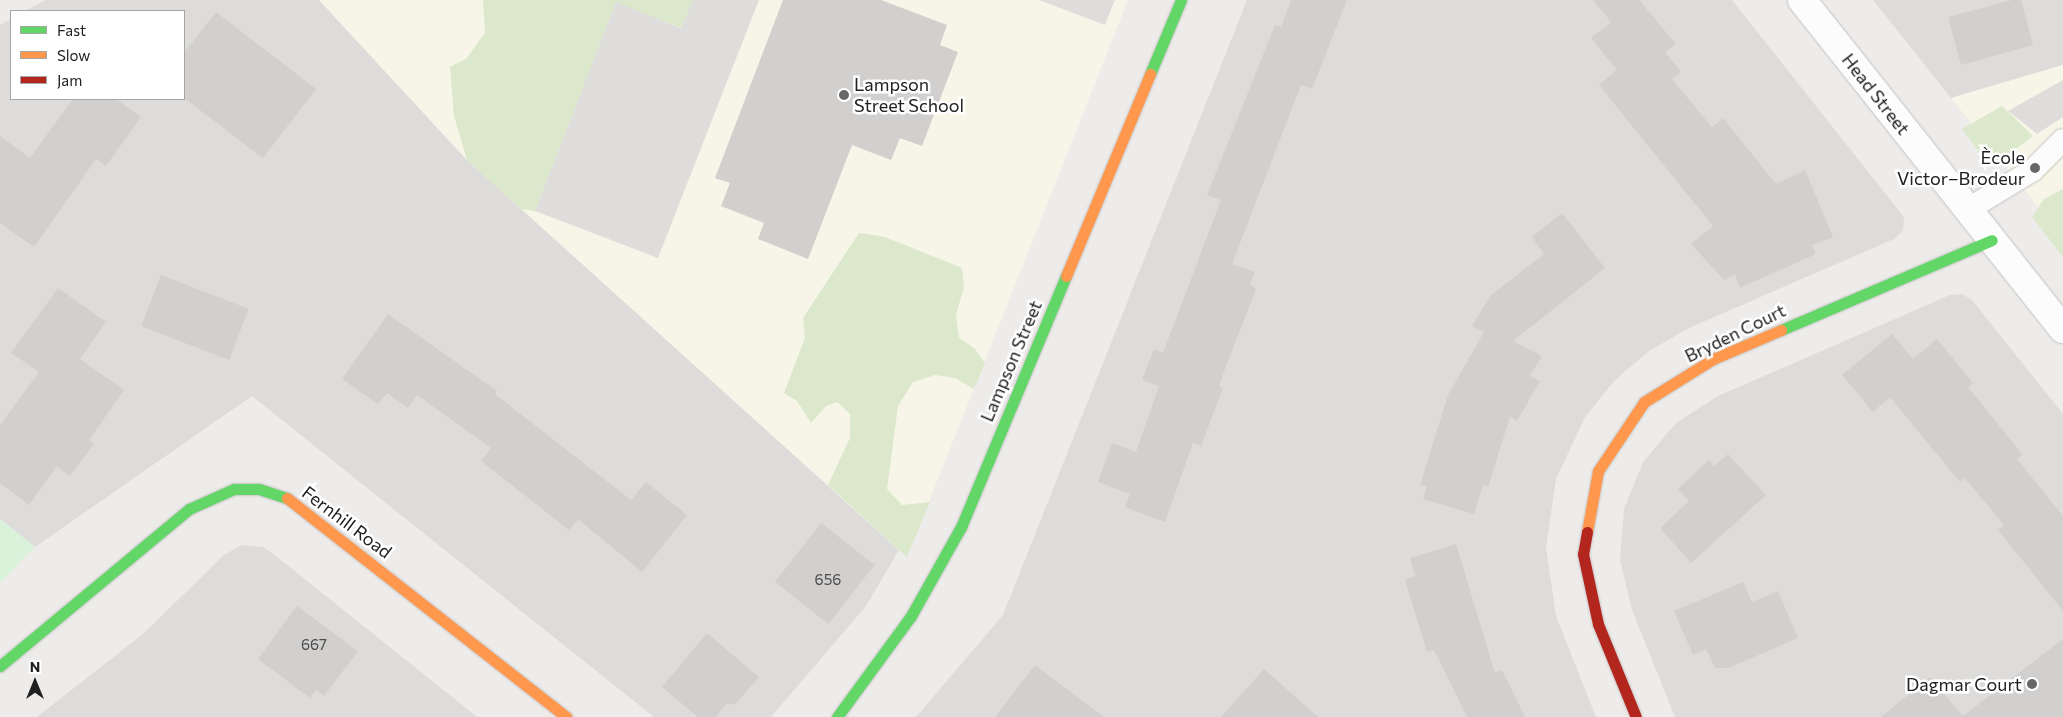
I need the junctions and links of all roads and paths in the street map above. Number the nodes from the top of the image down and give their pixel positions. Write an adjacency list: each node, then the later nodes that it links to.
1 (1181, 0): 11 (street, Lampson Street)
2 (1802, 0): 6 (street, Head Street)
3 (2063, 140): 5 (lane)
4 (2063, 162): 5 (lane)
5 (2032, 170): 6 (lane)
6 (1968, 210): 7 (street, Head Street)
7 (1992, 240): 8 (street, Head Street); 12 (street, Bryden Court)
8 (2063, 329)
9 (0, 666): 10 (street, Fernhill Road)
10 (566, 717)
11 (837, 717)
12 (1636, 717)

